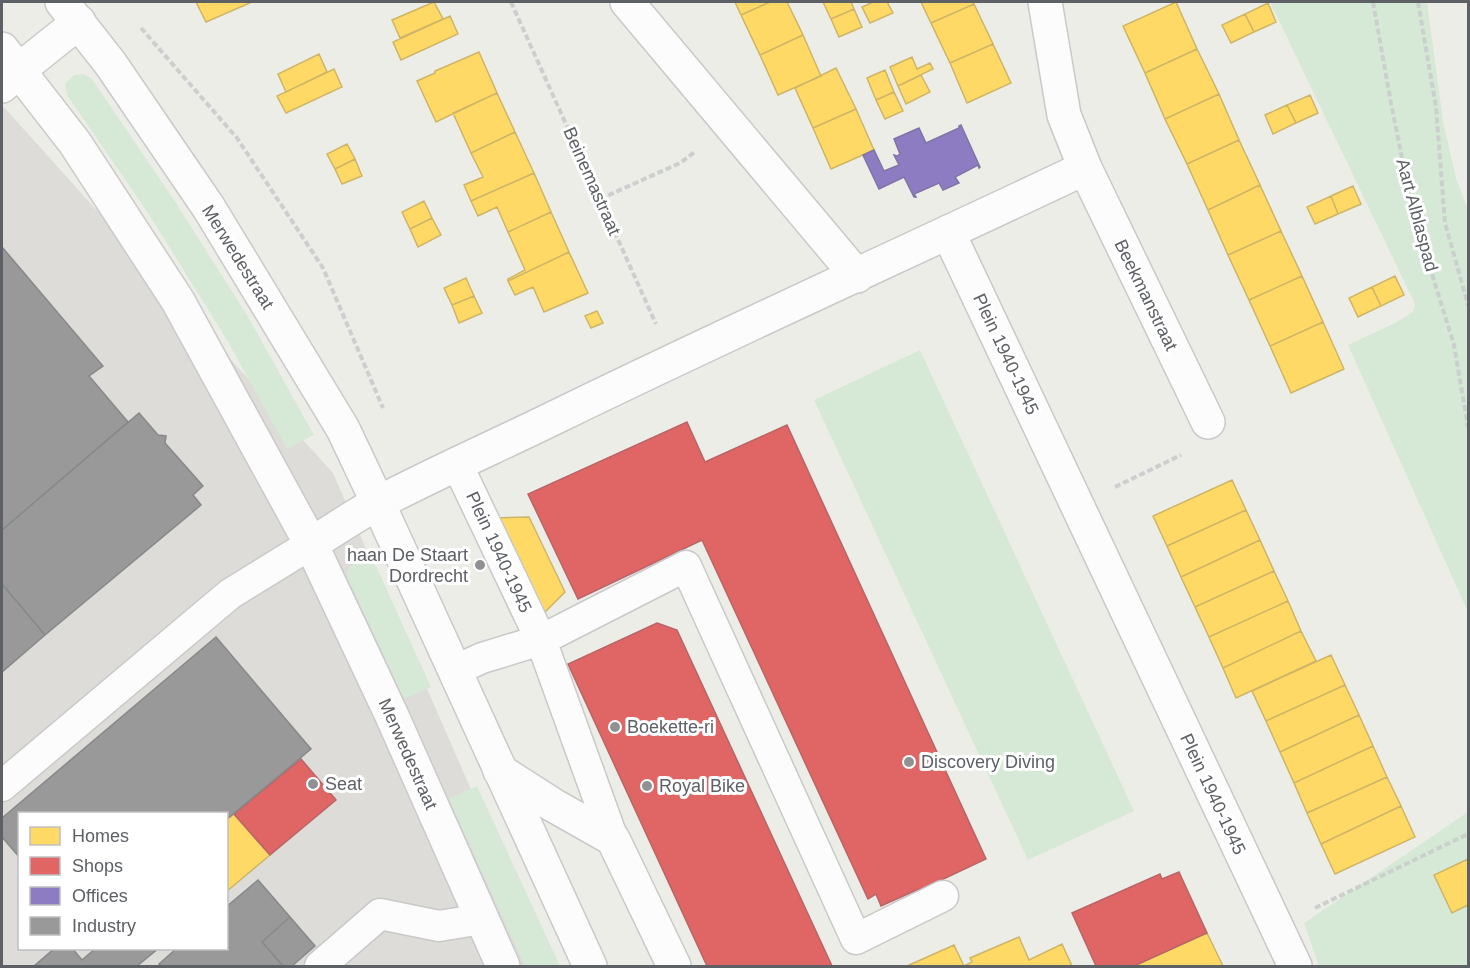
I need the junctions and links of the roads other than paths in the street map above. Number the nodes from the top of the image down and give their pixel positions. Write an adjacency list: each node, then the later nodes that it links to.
1 (627, 2): 7 (street)
2 (1045, 2): 5 (street, Beekmanstraat)
3 (71, 12): 4 (street, Merwedestraat); 10 (street, Merwedestraat)
4 (7, 68): 11 (street, Merwedestraat)
5 (1085, 168): 6 (street); 8 (street, Beekmanstraat)
6 (948, 232): 7 (street); 23 (street, Plein 1940-1945)
7 (857, 276): 9 (street)
8 (1208, 422)
9 (457, 464): 10 (street); 12 (lane, Plein 1940-1945)
10 (378, 502): 11 (street); 13 (street, Merwedestraat)
11 (311, 544): 15 (lane); 18 (street, Merwedestraat)
12 (542, 640): 13 (lane); 16 (lane); 17 (lane)
13 (454, 672): 14 (street, Merwedestraat)
14 (500, 771): 16 (street); 21 (street, Merwedestraat)
15 (2, 786)
16 (612, 839): 22 (street)
17 (943, 896)
18 (482, 919): 19 (lane); 20 (street, Merwedestraat)
19 (320, 966)
20 (504, 966)
21 (590, 966)
22 (674, 966)
23 (1295, 966)

